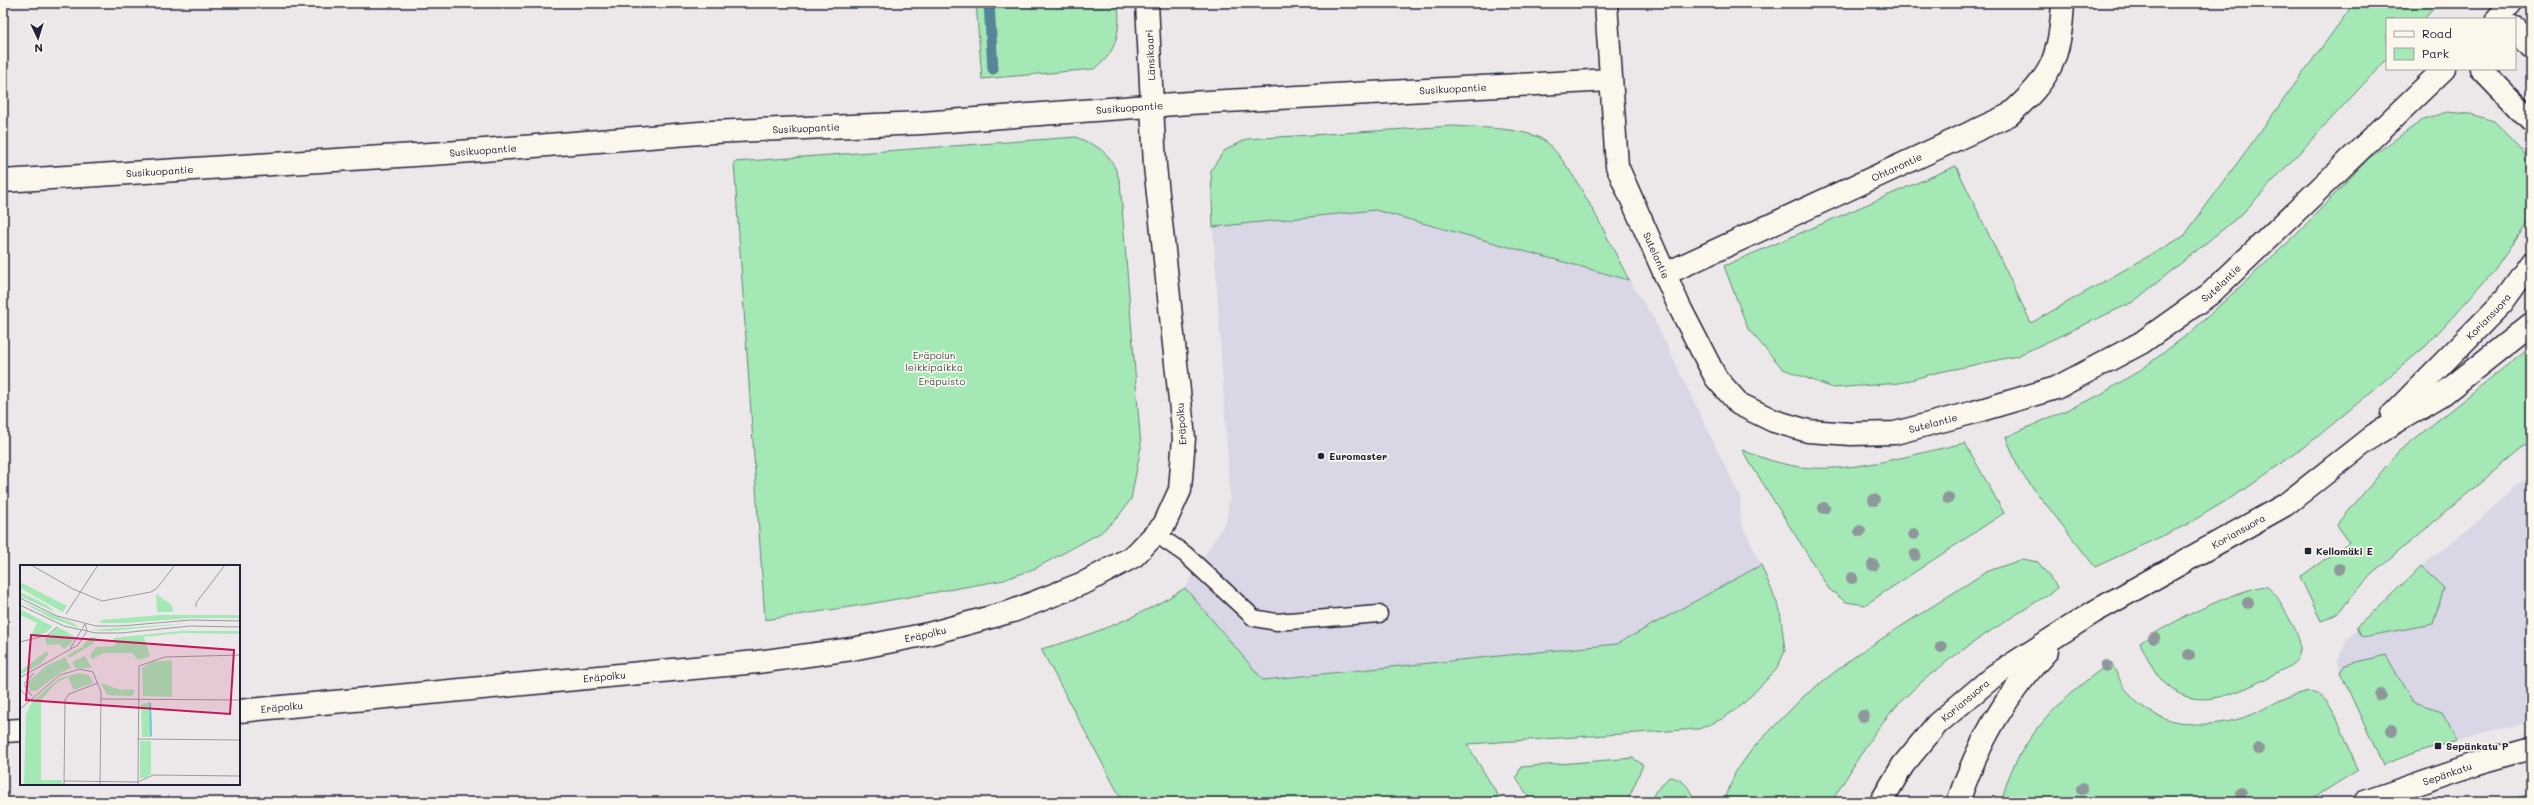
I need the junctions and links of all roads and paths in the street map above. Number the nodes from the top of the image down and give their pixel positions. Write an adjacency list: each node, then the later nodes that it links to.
1 (1147, 3): 9 (street, Länsikaari)
2 (1606, 3): 8 (street, Sutelantie)
3 (2063, 3): 13 (street, Ohtarontie)
4 (2516, 29): 5 (street)
5 (2531, 47)
6 (2443, 70): 13 (street, Sutelantie)
7 (2482, 70): 10 (street)
8 (1610, 80): 9 (street, Susikuopantie); 13 (street, Sutelantie)
9 (1153, 106): 11 (street, Susikuopantie); 16 (street, Eräpolku)
10 (2531, 121)
11 (3, 181)
12 (2531, 263): 15 (street, Koriansuora)
13 (1665, 274)
14 (2531, 324): 15 (street, Koriansuora)
15 (2374, 435): 17 (street, Koriansuora)
16 (1156, 534): 18 (lane); 19 (street, Eräpolku)
17 (2094, 612): 23 (street, Koriansuora); 24 (street, Koriansuora)
18 (1379, 614)
19 (240, 711)
20 (20, 730): 21 (street)
21 (3, 731)
22 (2531, 748): 25 (street, Sepänkatu)
23 (1880, 802)
24 (1958, 802)
25 (2365, 802)

